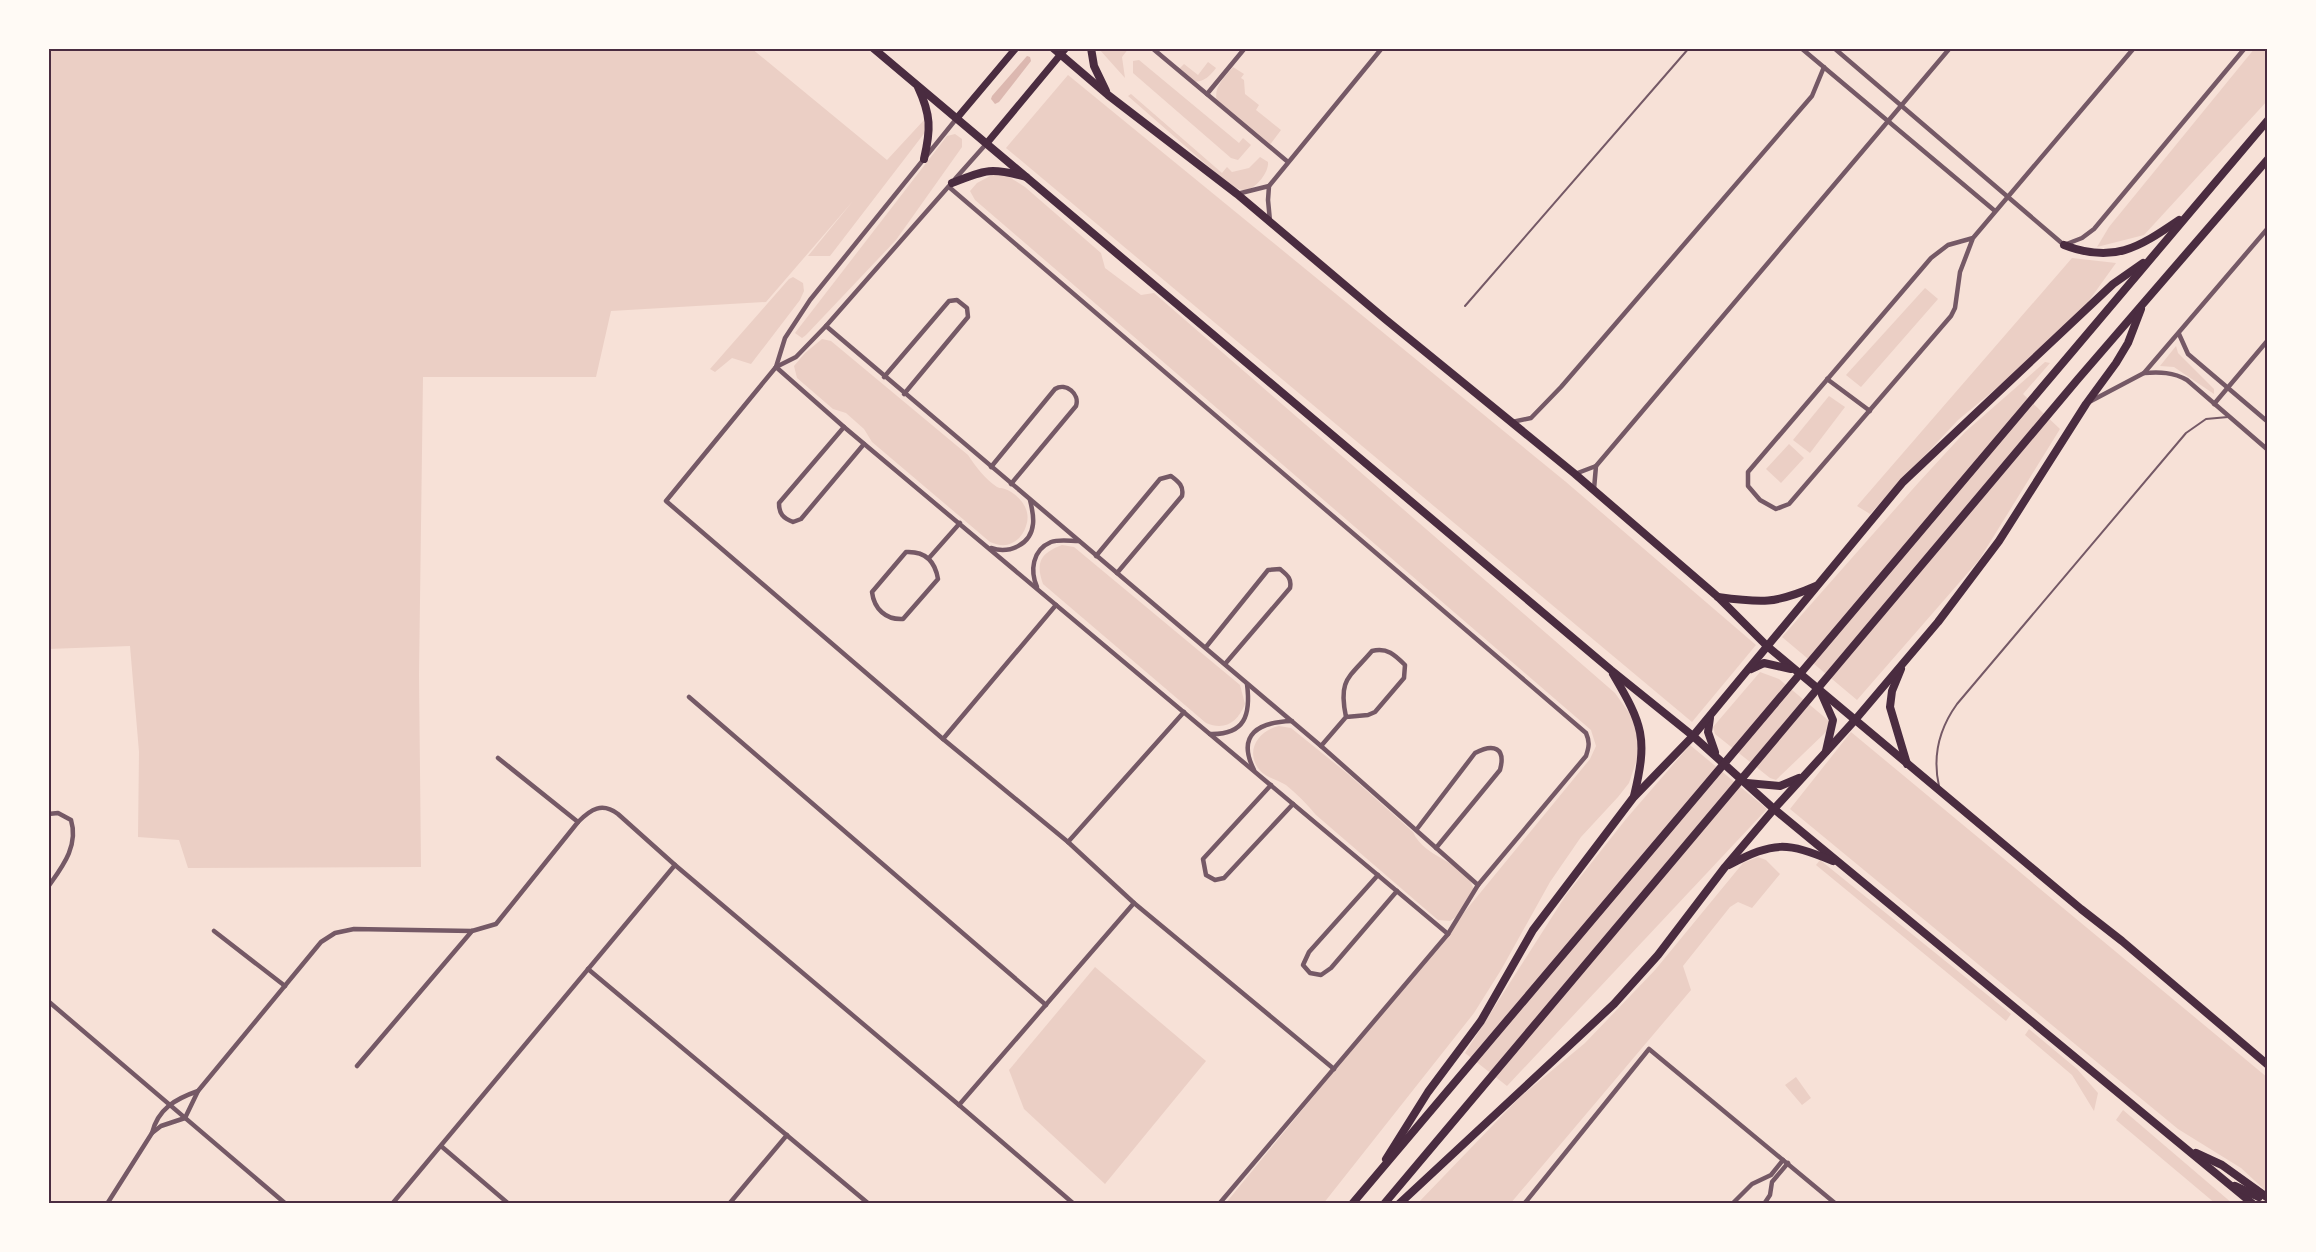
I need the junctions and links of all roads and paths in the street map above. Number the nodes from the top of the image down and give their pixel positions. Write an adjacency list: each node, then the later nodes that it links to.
1 (873, 48): 16 (main road)
2 (1016, 48): 20 (main road)
3 (1053, 48): 14 (main road)
4 (1091, 48): 18 (main road)
5 (1152, 48): 17 (street)
6 (1245, 48): 17 (street)
7 (1382, 48): 26 (street)
8 (1689, 48): 40 (lane)
9 (1801, 48): 15 (street)
10 (1950, 48): 19 (street)
11 (2134, 48): 31 (street)
12 (2246, 48): 37 (street)
13 (1836, 49): 19 (street)
14 (1063, 51): 18 (main road); 23 (main road)
15 (1824, 67): 22 (street); 54 (street)
16 (916, 83): 20 (main road); 24 (main road)
17 (1206, 94): 26 (street)
18 (1108, 96): 30 (main road)
19 (1900, 106): 22 (street); 31 (street)
20 (957, 118): 23 (main road); 24 (street)
21 (2268, 120): 33 (main road)
22 (1887, 122): 32 (street); 59 (street)
23 (987, 143): 27 (main road); 28 (street)
24 (924, 159): 44 (street)
25 (2268, 159): 39 (main road)
26 (1288, 162): 29 (street)
27 (1028, 178): 28 (main road); 79 (main road)
28 (951, 185): 41 (street); 115 (street)
29 (1269, 186): 30 (street); 34 (street)
30 (1237, 194): 34 (main road)
31 (2008, 197): 32 (street); 37 (street)
32 (1995, 211): 36 (street)
33 (2187, 215): 37 (main road); 38 (main road)
34 (1271, 221): 54 (main road)
35 (2268, 228): 42 (street)
36 (1973, 238): 47 (street); 52 (street)
37 (2064, 245)
38 (2152, 256): 71 (main road); 138 (main road)
39 (2143, 305): 50 (main road); 150 (main road)
40 (1465, 306)
41 (826, 326): 44 (street); 46 (street)
42 (2178, 334): 45 (street); 48 (street)
43 (2268, 340): 48 (street)
44 (776, 367): 56 (street); 92 (street)
45 (2144, 373): 50 (street); 51 (street)
46 (884, 377): 49 (street); 49 (street)
47 (1827, 378): 52 (street); 52 (street)
48 (2228, 387): 51 (street); 55 (street)
49 (904, 394): 60 (street)
50 (2085, 404): 77 (main road)
51 (2214, 404): 53 (street)
52 (1870, 411)
53 (2231, 417): 58 (street); 102 (lane)
54 (1512, 422): 61 (main road)
55 (2268, 422)
56 (844, 427): 57 (street); 57 (street)
57 (864, 444): 65 (street)
58 (2268, 450)
59 (1596, 466): 61 (street); 63 (street)
60 (991, 467): 62 (street); 62 (street)
61 (1575, 474): 63 (main road)
62 (1011, 484): 64 (street)
63 (1594, 489): 73 (main road)
64 (1030, 500): 66 (street); 67 (street)
65 (960, 523): 67 (street); 69 (street)
66 (1079, 541): 68 (street); 72 (street)
67 (988, 548): 72 (street)
68 (1096, 556): 70 (street); 70 (street)
69 (929, 558): 69 (street)
70 (1116, 573): 76 (street)
71 (1817, 585): 73 (main road); 75 (main road)
72 (1039, 589): 74 (street)
73 (1718, 597): 75 (main road)
74 (1056, 605): 85 (street); 92 (street)
75 (1767, 646): 80 (main road); 81 (main road)
76 (1206, 647): 78 (street); 78 (street)
77 (1904, 661): 88 (main road); 97 (main road)
78 (1225, 664): 82 (street)
79 (1611, 670): 91 (main road); 103 (main road)
80 (1795, 670): 81 (main road); 83 (main road)
81 (1746, 673): 86 (main road)
82 (1247, 684): 89 (street); 90 (street)
83 (1820, 691): 88 (main road); 94 (main road)
84 (689, 697): 125 (street)
85 (1184, 712): 90 (street); 109 (street)
86 (1714, 712): 91 (main road); 96 (main road)
87 (1346, 717): 87 (street); 93 (street)
88 (1855, 720): 94 (main road); 97 (main road)
89 (1292, 721): 93 (street); 98 (street)
90 (1210, 734): 98 (street)
91 (1693, 736): 96 (main road); 103 (main road)
92 (943, 739): 109 (street)
93 (1322, 746): 108 (street)
94 (1825, 753): 99 (main road)
95 (498, 758): 107 (street)
96 (1718, 758): 100 (main road)
97 (1908, 765): 102 (main road)
98 (1254, 771): 101 (street)
99 (1804, 775): 100 (main road); 105 (main road)
100 (1745, 782): 105 (main road)
101 (1271, 785): 104 (street); 104 (street)
102 (1940, 791): 126 (main road)
103 (1633, 798): 138 (main road)
104 (1293, 804): 114 (street)
105 (1774, 809): 112 (main road); 113 (main road)
106 (48, 814): 116 (street)
107 (578, 822): 111 (street); 120 (street)
108 (1417, 829): 110 (street); 110 (street)
109 (1068, 842): 118 (street)
110 (1436, 848): 115 (street)
111 (675, 865): 122 (street); 131 (street)
112 (1842, 865): 113 (main road); 136 (main road)
113 (1725, 867): 151 (main road)
114 (1378, 875): 117 (street); 117 (street)
115 (1478, 885): 121 (street)
116 (48, 887)
117 (1397, 891): 121 (street)
118 (1134, 903): 125 (street); 128 (street)
119 (214, 931): 123 (street)
120 (472, 931): 123 (street); 127 (street)
121 (1448, 934): 128 (street)
122 (588, 969): 134 (street); 135 (street)
123 (285, 986): 129 (street)
124 (48, 1001): 130 (street)
125 (1046, 1005): 131 (street)
126 (2268, 1065)
127 (357, 1066)
128 (1334, 1069): 148 (street)
129 (198, 1091): 130 (street); 132 (street)
130 (170, 1104): 132 (street); 133 (street)
131 (959, 1104): 147 (street)
132 (185, 1118): 133 (street); 142 (street)
133 (152, 1133): 141 (street)
134 (787, 1135): 145 (street); 146 (street)
135 (441, 1146): 143 (street); 144 (street)
136 (2189, 1150): 139 (main road); 140 (main road)
137 (1785, 1162): 152 (street); 153 (street); 154 (street); 155 (street)
138 (1370, 1183): 149 (main road)
139 (2228, 1183): 140 (main road); 156 (main road)
140 (2268, 1200)
141 (107, 1204)
142 (286, 1204)
143 (392, 1204)
144 (509, 1204)
145 (729, 1204)
146 (869, 1204)
147 (1074, 1204)
148 (1219, 1204)
149 (1352, 1204)
150 (1384, 1204)
151 (1399, 1204)
152 (1524, 1204)
153 (1732, 1204)
154 (1764, 1204)
155 (1836, 1204)
156 (2253, 1204)

